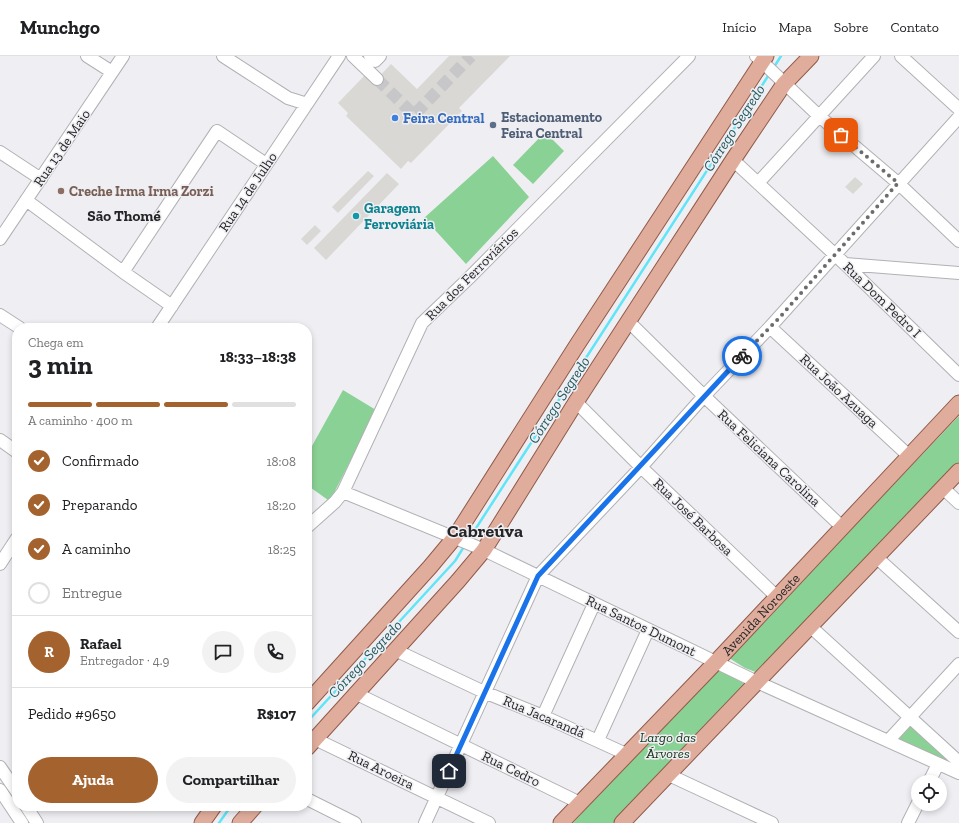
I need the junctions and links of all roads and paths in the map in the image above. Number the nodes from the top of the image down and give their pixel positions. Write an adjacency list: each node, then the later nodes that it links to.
1 (87, 56): 13 (street)
2 (123, 56): 13 (street, Rua 13 de Maio)
3 (223, 56): 16 (street)
4 (339, 56): 16 (street, Rua 14 de Julho)
5 (353, 56): 14 (street)
6 (370, 56): 7 (street)
7 (380, 56)
8 (689, 56): 49 (street, Rua dos Ferroviários)
9 (811, 56): 15 (main road)
10 (874, 56): 18 (street)
11 (901, 56): 17 (street)
12 (762, 59): 15 (street); 54 (main road)
13 (112, 72): 23 (street, Rua 13 de Maio)
14 (377, 79)
15 (783, 83): 18 (street); 21 (main road)
16 (307, 104): 22 (street, Rua 14 de Julho)
17 (959, 109)
18 (819, 116): 24 (street); 25 (street)
19 (959, 117): 25 (street)
20 (0, 152): 23 (street)
21 (733, 160): 24 (street, Rua Dom Pedro I); 35 (main road)
22 (266, 164): 31 (street); 33 (street, Rua 14 de Julho)
23 (41, 179): 26 (street, Rua 13 de Maio)
24 (758, 183): 29 (street, Rua Dom Pedro I)
25 (898, 183): 28 (street); 29 (street)
26 (26, 200): 27 (street, Rua 13 de Maio); 31 (street)
27 (0, 239)
28 (959, 241)
29 (835, 255): 30 (street, Rua Dom Pedro I); 38 (street)
30 (845, 264): 32 (street); 39 (street, Rua Dom Pedro I)
31 (123, 272): 33 (street)
32 (959, 273)
33 (172, 306): 37 (street, Rua 14 de Julho)
34 (0, 315): 36 (street)
35 (629, 322): 40 (street, Rua Feliciana Carolina); 41 (main road)
36 (12, 323)
37 (160, 323)
38 (770, 327): 40 (street); 45 (street, Rua João Azuaga)
39 (959, 375)
40 (704, 396): 46 (street); 52 (street, Rua Feliciana Carolina)
41 (576, 402): 46 (street, Rua José Barbosa); 56 (main road)
42 (959, 403): 45 (main road, Avenida Noroeste)
43 (0, 440): 44 (street)
44 (12, 448)
45 (908, 456): 52 (main road, Avenida Noroeste)
46 (641, 467): 60 (street); 61 (street, Rua José Barbosa)
47 (959, 471): 48 (main road)
48 (942, 488): 50 (street); 58 (main road)
49 (343, 492): 51 (street, Rua dos Ferroviários); 54 (street, Rua Santos Dumont)
50 (959, 503)
51 (312, 523)
52 (842, 527): 61 (main road, Avenida Noroeste)
53 (12, 536): 57 (street)
54 (456, 538): 56 (street, Rua Santos Dumont); 72 (main road)
55 (12, 546): 59 (street)
56 (483, 549): 60 (street, Rua Santos Dumont); 66 (main road)
57 (0, 551)
58 (876, 558): 63 (main road); 65 (street)
59 (0, 564)
60 (538, 576): 62 (street, Rua Santos Dumont); 70 (street)
61 (777, 597): 67 (main road, Avenida Noroeste)
62 (594, 604): 64 (street, Rua Santos Dumont); 73 (street)
63 (811, 627): 69 (main road); 74 (street)
64 (648, 630): 67 (street, Rua Santos Dumont); 75 (street)
65 (959, 632)
66 (395, 650): 70 (street, Rua Jacarandá); 71 (main road)
67 (715, 662): 69 (street, Rua Santos Dumont); 80 (main road, Avenida Noroeste)
68 (959, 664): 74 (street)
69 (757, 682): 76 (street, Rua Santos Dumont); 85 (main road)
70 (484, 692): 73 (street, Rua Jacarandá); 79 (street)
71 (355, 693): 77 (main road); 79 (street, Rua Cedro)
72 (312, 697)
73 (543, 716): 75 (street, Rua Jacarandá)
74 (910, 717): 76 (street); 81 (street)
75 (598, 740): 80 (street, Rua Jacarandá)
76 (888, 740): 82 (street, Rua Santos Dumont)
77 (312, 742)
78 (312, 743): 90 (street, Rua Aroeira)
79 (461, 744): 90 (street); 92 (street, Rua Cedro)
80 (626, 754): 92 (main road, Avenida Noroeste)
81 (959, 762)
82 (938, 764): 84 (street, Rua Santos Dumont); 86 (street)
83 (0, 767): 87 (street)
84 (959, 773)
85 (669, 775): 99 (street); 108 (main road)
86 (932, 775)
87 (12, 781)
88 (12, 788): 89 (street)
89 (1, 792): 93 (street)
90 (437, 798): 105 (street); 106 (street, Rua Aroeira)
91 (312, 802): 104 (street)
92 (580, 802): 107 (main road, Avenida Noroeste)
93 (12, 808)
94 (14, 811): 100 (street)
95 (29, 811): 101 (street)
96 (210, 811): 102 (main road)
97 (251, 811): 103 (main road)
98 (914, 811): 110 (street)
99 (756, 820): 109 (street)
100 (22, 823)
101 (37, 823)
102 (202, 823)
103 (240, 823)
104 (355, 823)
105 (425, 823)
106 (489, 823)
107 (561, 823)
108 (622, 823)
109 (772, 823)
110 (908, 823)

